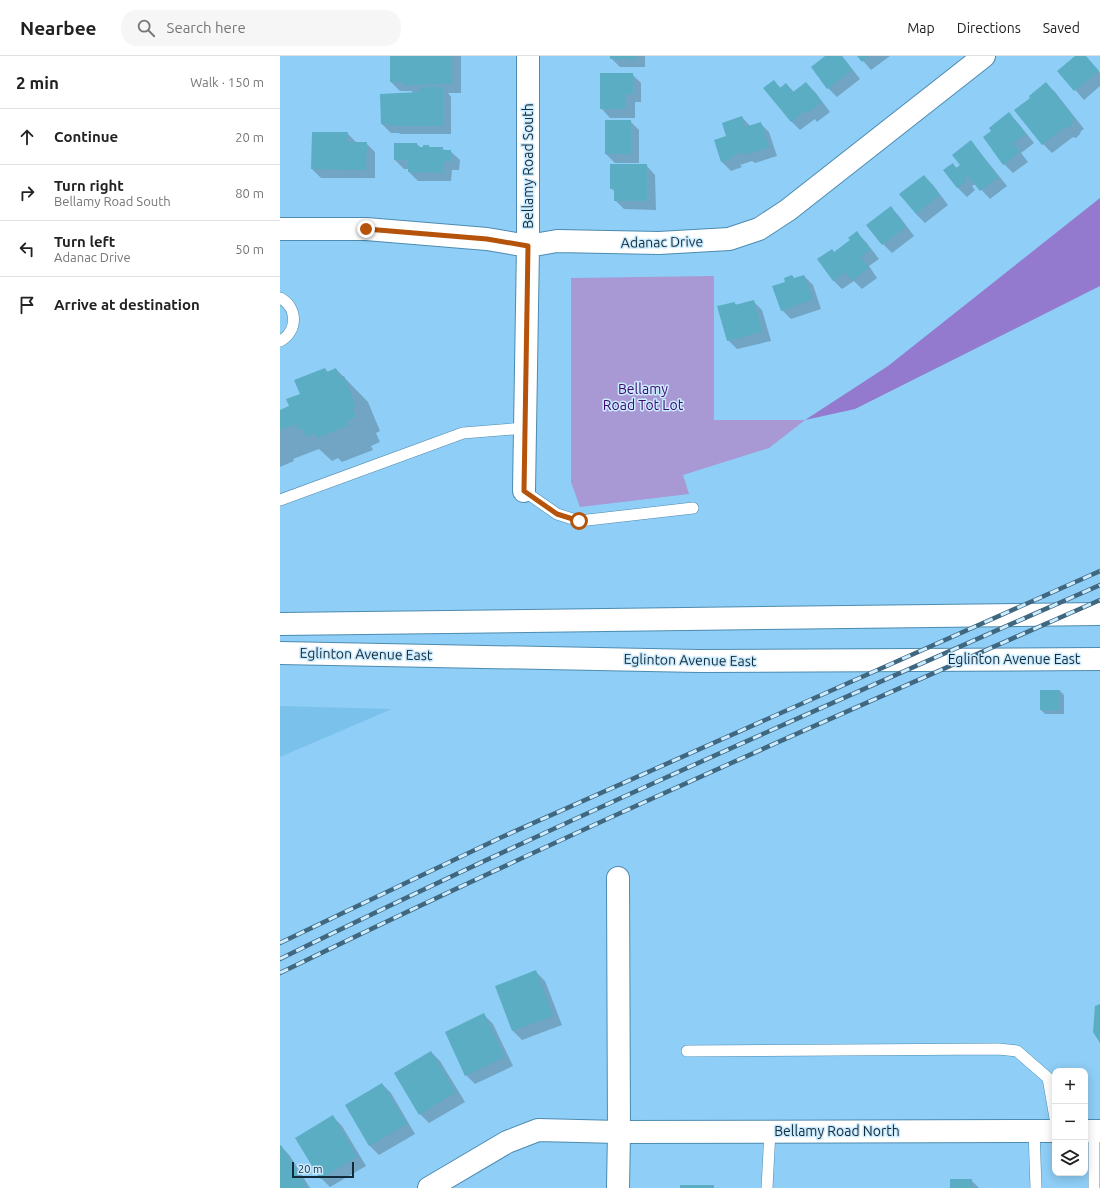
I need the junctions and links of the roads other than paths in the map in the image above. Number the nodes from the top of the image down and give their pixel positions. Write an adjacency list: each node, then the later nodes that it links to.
1 (528, 56): 4 (street, Bellamy Road South)
2 (984, 56): 4 (street, Adanac Drive)
3 (280, 229): 4 (street, Adanac Drive)
4 (528, 246): 7 (street, Bellamy Road South)
5 (280, 298): 6 (lane)
6 (280, 341)
7 (525, 428): 8 (street, Bellamy Road South); 9 (lane)
8 (524, 491): 10 (lane)
9 (280, 500)
10 (693, 508)
11 (1100, 614): 12 (street, Eglinton Avenue East)
12 (280, 624)
13 (280, 653): 14 (street, Eglinton Avenue East)
14 (1100, 659)
15 (618, 878): 21 (street)
16 (687, 1051): 17 (lane)
17 (1053, 1104)
18 (770, 1131): 19 (street, Bellamy Road North); 21 (street, Bellamy Road North); 24 (lane)
19 (1044, 1131): 25 (lane)
20 (1093, 1131): 26 (lane)
21 (618, 1132): 22 (street, Bellamy Road North); 23 (street)
22 (429, 1188)
23 (618, 1188)
24 (767, 1188)
25 (1036, 1188)
26 (1094, 1188)

